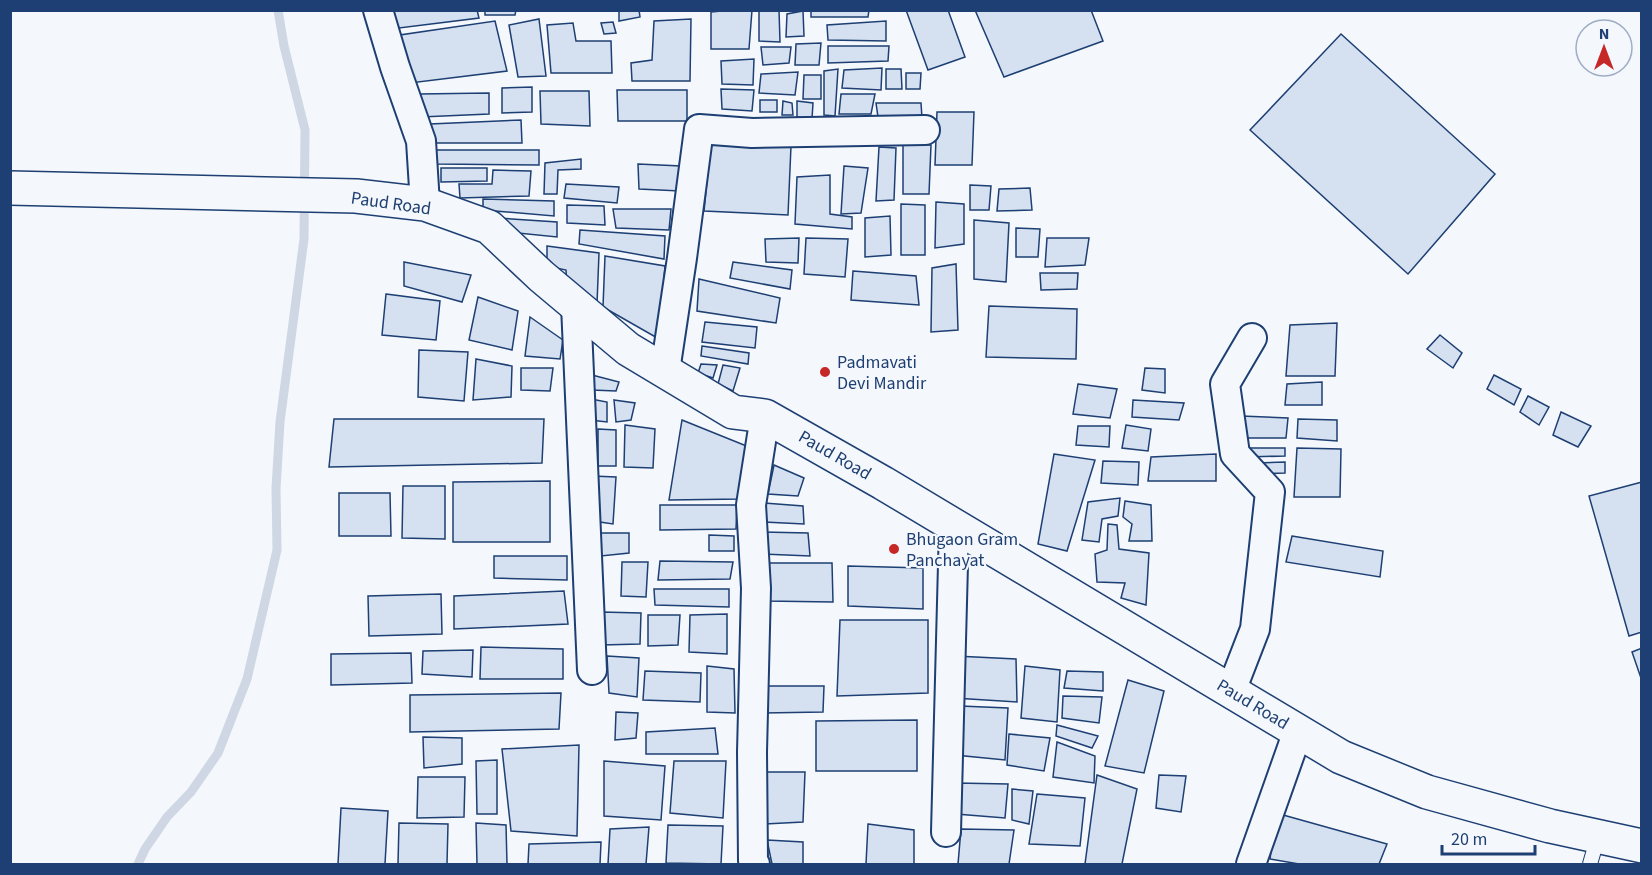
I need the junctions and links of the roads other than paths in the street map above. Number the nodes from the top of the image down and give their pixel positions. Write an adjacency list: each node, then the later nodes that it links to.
1 (378, 10): 4 (street)
2 (925, 130): 7 (street)
3 (10, 188): 4 (main road, Paud Road)
4 (425, 204): 5 (main road, Paud Road)
5 (576, 305): 7 (main road, Paud Road); 10 (street)
6 (1252, 338): 11 (street)
7 (665, 371): 8 (main road, Paud Road)
8 (765, 416): 9 (main road, Paud Road); 16 (street)
9 (954, 526): 11 (main road, Paud Road); 13 (street)
10 (592, 670)
11 (1231, 691): 12 (main road, Paud Road)
12 (1298, 731): 15 (main road, Paud Road); 17 (street)
13 (946, 832)
14 (1641, 846): 15 (main road, Paud Road)
15 (1594, 850)
16 (755, 864)
17 (1251, 864)

